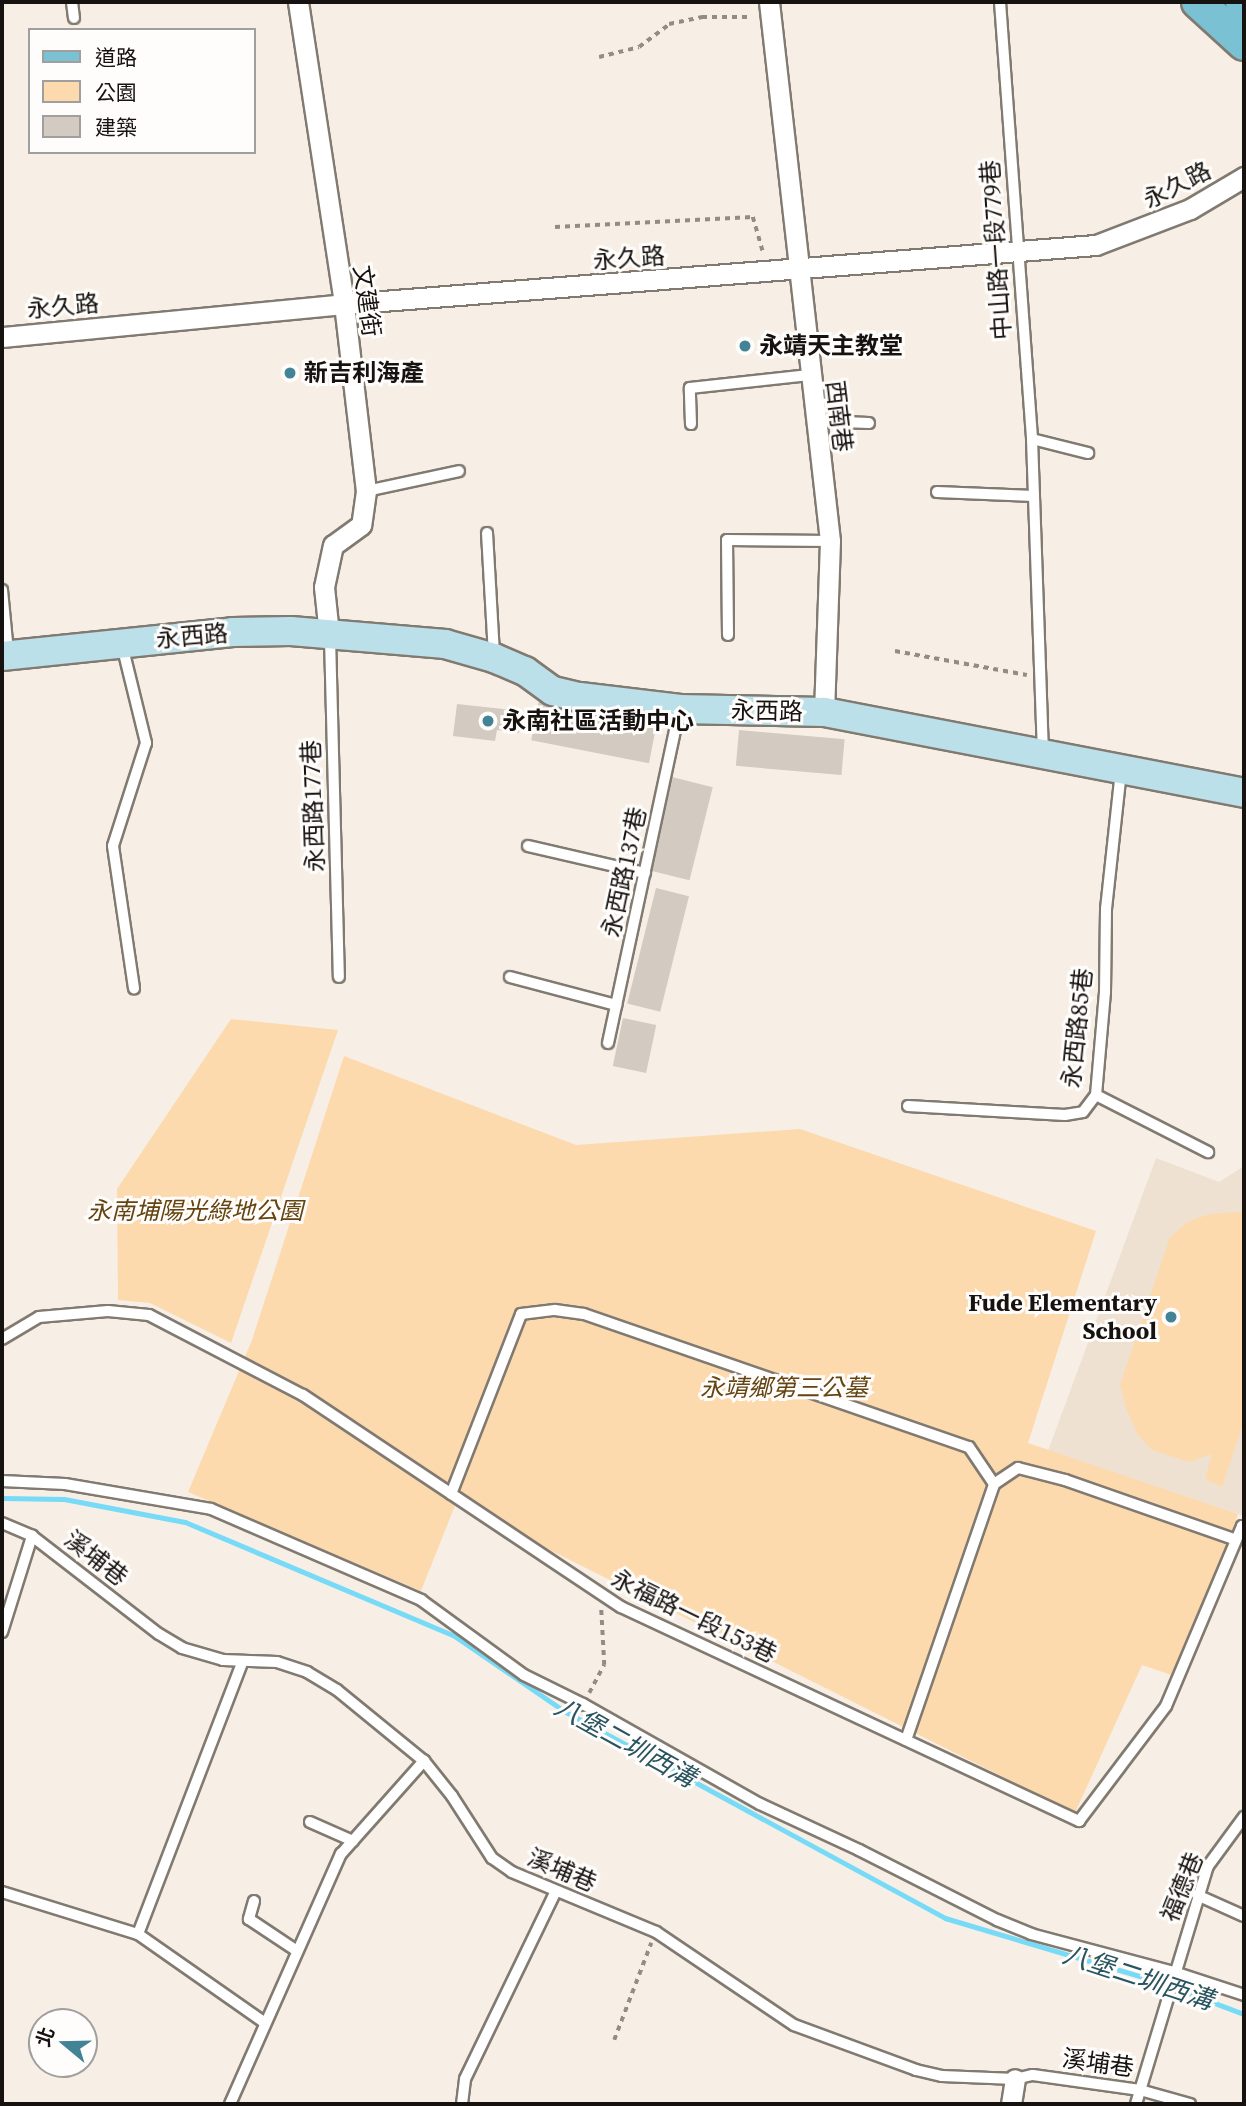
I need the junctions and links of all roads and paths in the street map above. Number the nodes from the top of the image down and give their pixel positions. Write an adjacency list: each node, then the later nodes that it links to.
1 (72, 2): 6 (lane)
2 (298, 2): 14 (street, 文建街)
3 (1000, 2): 11 (lane, 中山路一段779巷)
4 (1198, 2): 7 (main road)
5 (771, 10): 8 (path); 12 (street, 西南巷)
6 (74, 18)
7 (1244, 44)
8 (599, 57)
9 (1244, 177): 11 (street, 永久路)
10 (555, 227): 13 (path)
11 (1017, 253): 12 (street, 永久路); 20 (lane, 中山路一段779巷)
12 (799, 270): 13 (street, 永久路); 16 (street, 西南巷)
13 (769, 272): 14 (street, 永久路)
14 (344, 304): 15 (street, 永久路); 23 (street, 文建街)
15 (2, 337)
16 (809, 376): 17 (street, 西南巷); 19 (lane)
17 (816, 421): 18 (lane); 27 (street, 西南巷)
18 (869, 423)
19 (691, 424)
20 (1032, 439): 21 (lane); 25 (lane, 中山路一段779巷)
21 (1088, 453)
22 (459, 471): 23 (lane)
23 (366, 491): 29 (street, 文建街)
24 (937, 492): 25 (lane)
25 (1034, 496): 35 (lane, 中山路一段779巷)
26 (487, 533): 34 (lane)
27 (830, 541): 30 (lane); 37 (street, 西南巷)
28 (2, 590): 33 (lane)
29 (330, 634): 31 (street, 永西路); 34 (street, 永西路); 43 (lane, 永西路177巷)
30 (728, 635)
31 (121, 643): 33 (street, 永西路); 45 (lane)
32 (895, 651): 35 (path)
33 (5, 656)
34 (494, 658): 36 (street, 永西路)
35 (1041, 677): 38 (lane, 中山路一段779巷)
36 (680, 709): 37 (street, 永西路); 42 (lane, 永西路137巷)
37 (824, 712): 38 (street, 永西路)
38 (1043, 755): 39 (street, 永西路)
39 (1121, 771): 40 (street, 永西路); 48 (lane, 永西路85巷)
40 (1244, 793)
41 (528, 846): 42 (lane)
42 (645, 873): 46 (lane, 永西路137巷)
43 (339, 977)
44 (510, 977): 46 (lane)
45 (134, 988)
46 (616, 1005): 47 (lane, 永西路137巷)
47 (608, 1043)
48 (1096, 1095): 49 (lane, 永西路85巷); 50 (lane)
49 (908, 1106)
50 (1208, 1153)
51 (2, 1339): 54 (lane, 永福路一段153巷)
52 (2, 1481): 62 (lane)
53 (994, 1484): 54 (lane); 58 (lane); 63 (lane)
54 (451, 1494): 59 (lane, 永福路一段153巷)
55 (2, 1522): 57 (lane, 溪埔巷)
56 (1244, 1528): 58 (lane, 永福路一段153巷)
57 (32, 1536): 60 (lane); 61 (lane, 溪埔巷)
58 (1236, 1540): 63 (lane, 永福路一段153巷)
59 (600, 1593): 62 (path); 63 (lane, 永福路一段153巷)
60 (2, 1632)
61 (242, 1663): 64 (lane, 溪埔巷); 74 (lane)
62 (583, 1704): 76 (lane)
63 (906, 1740)
64 (424, 1761): 67 (lane); 68 (lane, 溪埔巷)
65 (1244, 1817): 70 (lane, 福德巷)
66 (310, 1822): 67 (lane)
67 (353, 1841): 75 (lane)
68 (556, 1891): 73 (lane, 溪埔巷); 83 (lane)
69 (2, 1892): 74 (lane)
70 (1198, 1895): 72 (lane); 76 (lane, 福德巷)
71 (254, 1901): 75 (lane)
72 (1244, 1916)
73 (656, 1932): 79 (path); 80 (lane, 溪埔巷)
74 (138, 1934): 78 (lane)
75 (297, 1951): 78 (lane)
76 (1173, 1975): 77 (lane); 81 (lane, 福德巷)
77 (1244, 1995)
78 (265, 2023): 82 (lane)
79 (614, 2040)
80 (1015, 2080): 81 (lane, 溪埔巷); 84 (street)
81 (1140, 2090): 85 (lane, 福德巷); 86 (lane, 溪埔巷)
82 (230, 2104)
83 (462, 2104)
84 (1011, 2104)
85 (1136, 2104)
86 (1190, 2104)

